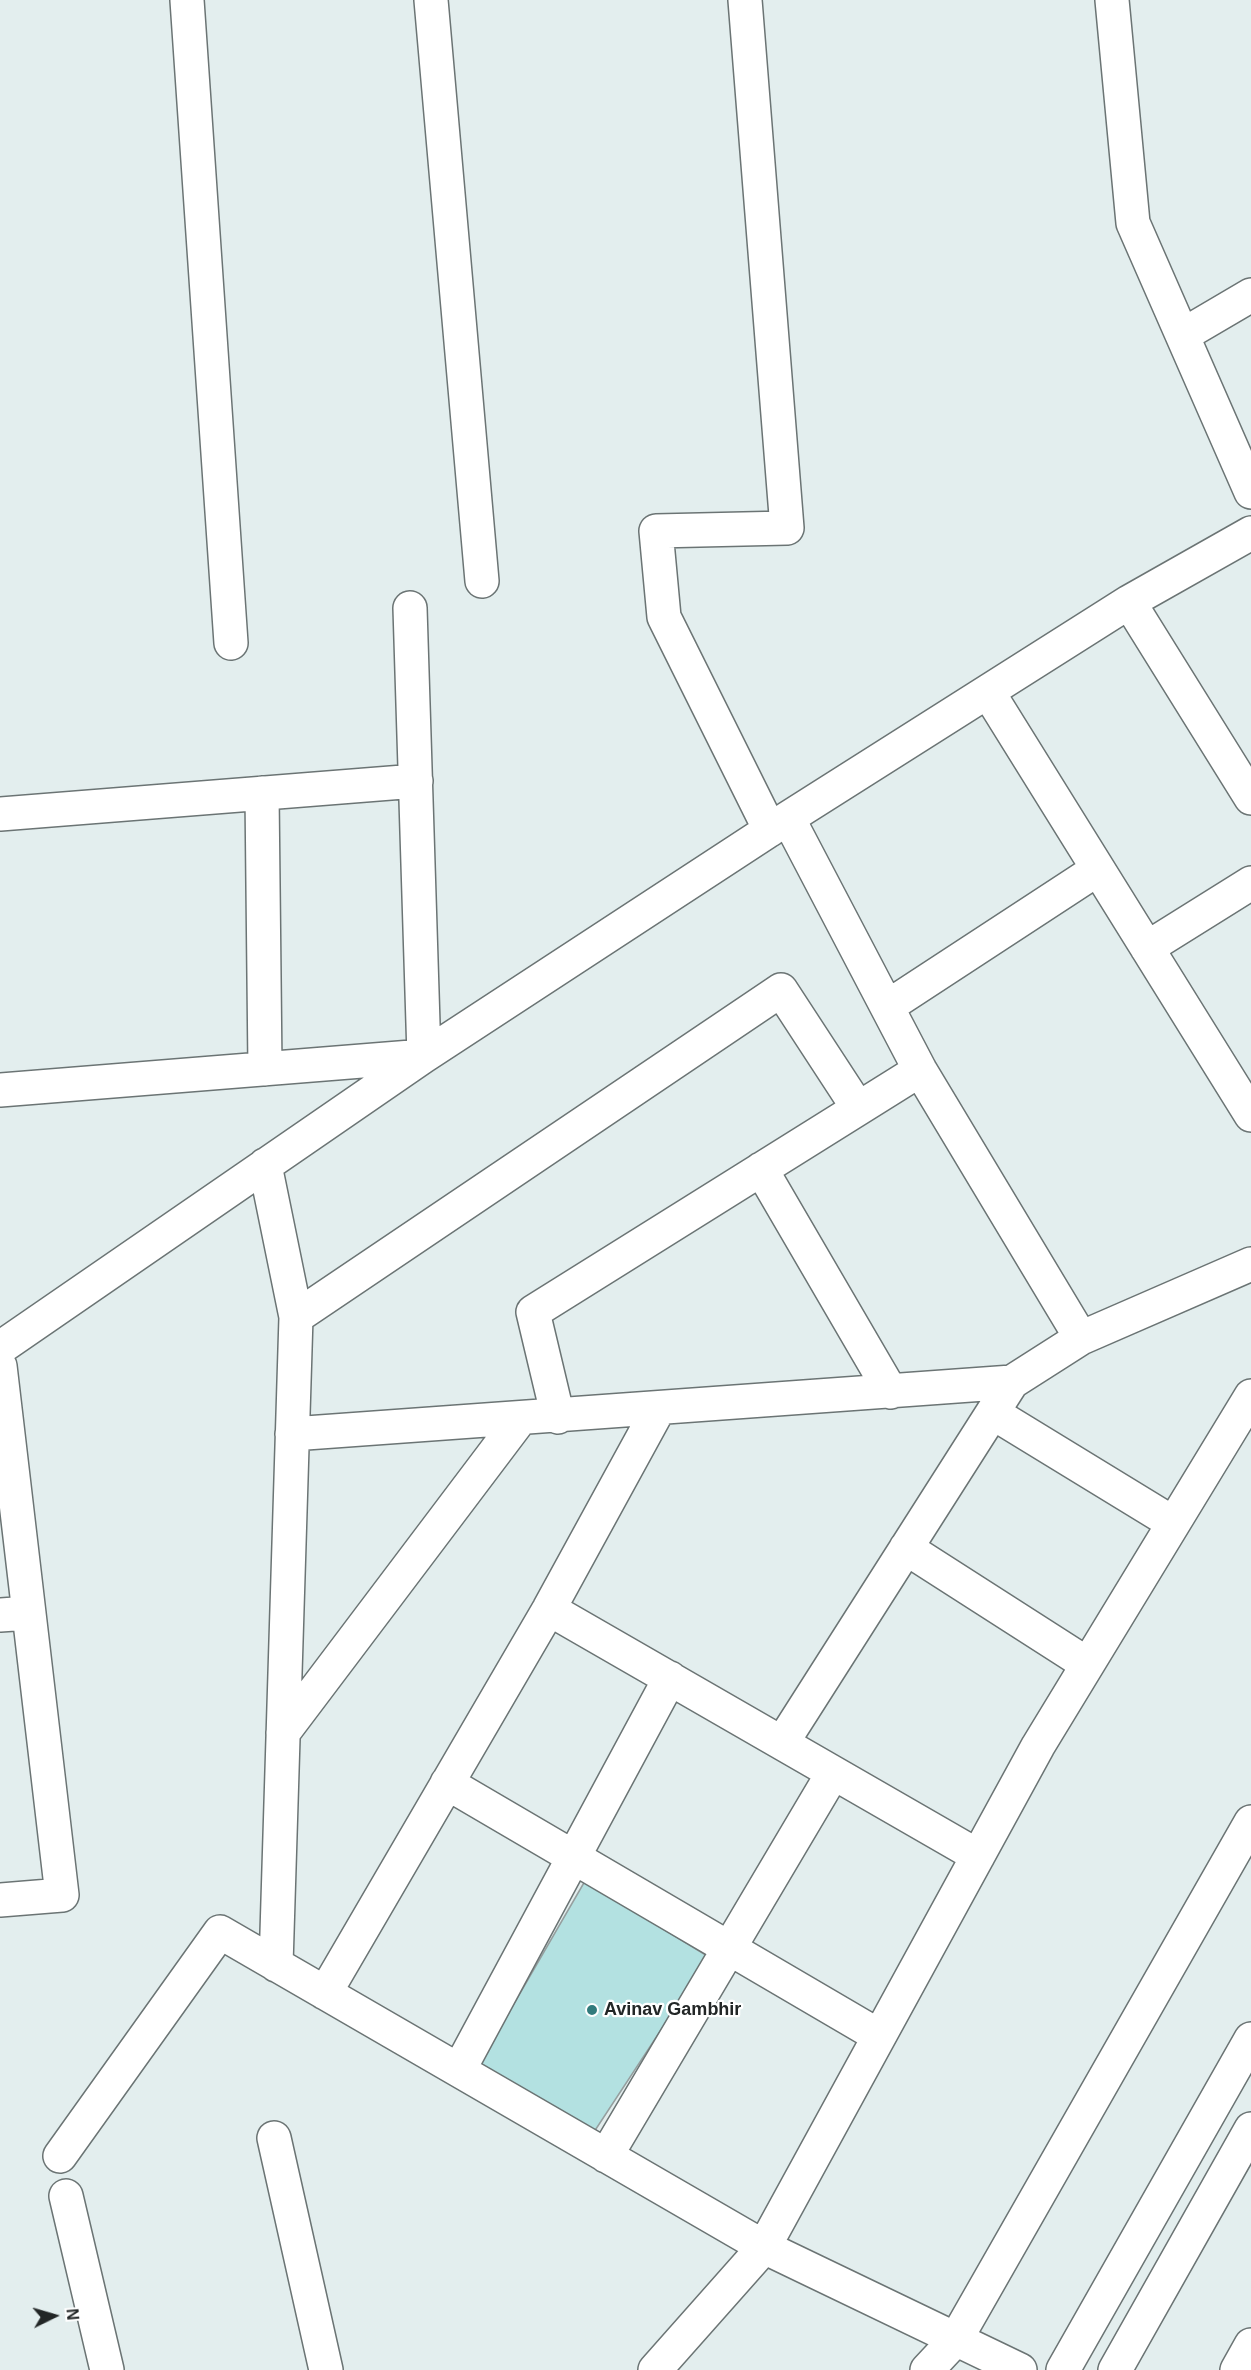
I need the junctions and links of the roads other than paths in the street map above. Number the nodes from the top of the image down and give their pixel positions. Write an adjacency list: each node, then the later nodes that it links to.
1 (187, 0): 12 (street)
2 (431, 0): 9 (street)
3 (745, 0): 18 (street)
4 (1112, 0): 6 (street)
5 (1251, 295): 6 (street)
6 (1182, 335): 7 (street)
7 (1251, 492)
8 (1251, 533): 10 (street)
9 (482, 581)
10 (1129, 602): 13 (street); 16 (street)
11 (410, 608): 14 (street)
12 (231, 643)
13 (988, 692): 18 (street); 19 (street)
14 (416, 781): 15 (street); 23 (street)
15 (262, 793): 17 (street); 24 (street)
16 (1251, 798)
17 (0, 814)
18 (779, 824): 22 (street); 23 (street)
19 (1098, 869): 21 (street); 22 (street)
20 (1251, 883): 21 (street)
21 (1147, 948): 28 (street)
22 (887, 1007): 25 (street)
23 (424, 1056): 24 (street); 29 (street)
24 (264, 1069): 26 (street)
25 (920, 1070): 27 (street); 33 (street)
26 (0, 1090)
27 (858, 1108): 30 (street); 32 (street)
28 (1251, 1115)
29 (265, 1165): 32 (street); 34 (street)
30 (761, 1169): 37 (street); 41 (street)
31 (1251, 1264): 33 (street)
32 (296, 1317): 43 (street)
33 (1081, 1338): 36 (street)
34 (0, 1348)
35 (0, 1366): 47 (street)
36 (1012, 1382): 37 (street); 40 (street)
37 (891, 1392): 39 (street)
38 (1251, 1396): 44 (street)
39 (659, 1408): 41 (street); 46 (street)
40 (993, 1413): 44 (street); 45 (street)
41 (558, 1417): 42 (street)
42 (520, 1419): 43 (street); 50 (street)
43 (292, 1434): 50 (street)
44 (1173, 1523): 48 (street)
45 (906, 1548): 48 (street); 51 (street)
46 (549, 1609): 49 (street); 53 (street)
47 (14, 1614): 57 (street)
48 (1087, 1664): 55 (street)
49 (670, 1678): 51 (street); 56 (street)
50 (283, 1732): 59 (street)
51 (782, 1743): 52 (street)
52 (833, 1773): 55 (street); 58 (street)
53 (447, 1783): 56 (street); 60 (street)
54 (1251, 1822): 70 (street)
55 (978, 1856): 61 (street)
56 (574, 1857): 58 (street); 63 (street)
57 (0, 1900)
58 (729, 1948): 61 (street); 67 (street)
59 (276, 1965): 60 (street); 66 (street)
60 (325, 1993): 63 (street)
61 (879, 2036): 69 (street)
62 (1251, 2039): 77 (street)
63 (459, 2070): 67 (street)
64 (1251, 2129): 78 (street)
65 (274, 2138): 73 (street)
66 (60, 2156)
67 (606, 2156): 69 (street)
68 (66, 2196): 72 (street)
69 (764, 2247): 70 (street); 74 (street)
70 (956, 2339): 75 (street); 76 (street)
71 (1251, 2345): 79 (street)
72 (103, 2368)
73 (326, 2370)
74 (655, 2370)
75 (927, 2370)
76 (1020, 2370)
77 (1063, 2370)
78 (1115, 2370)
79 (1237, 2370)

